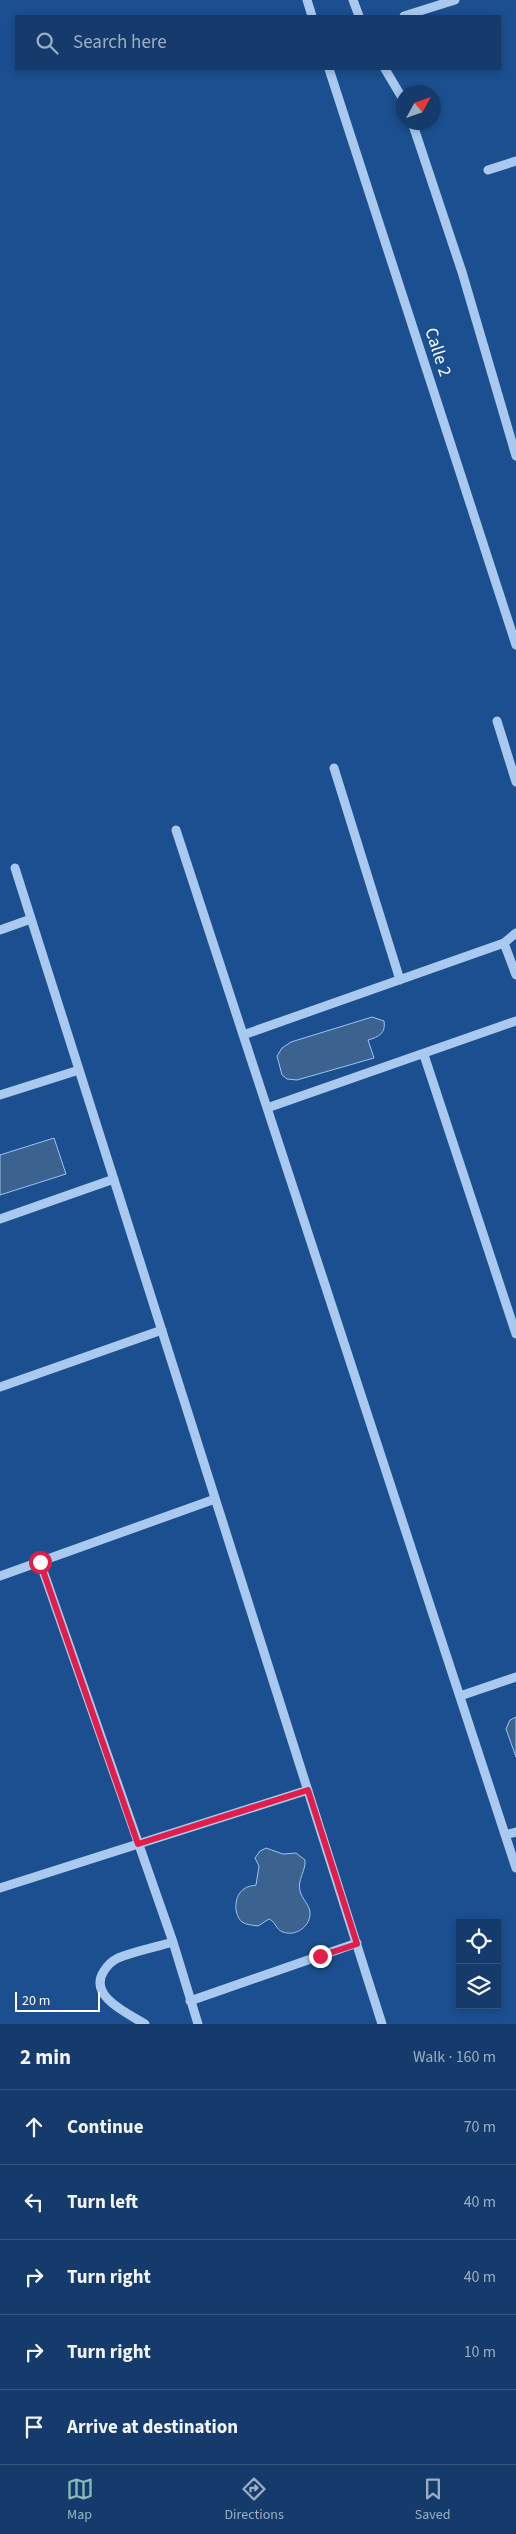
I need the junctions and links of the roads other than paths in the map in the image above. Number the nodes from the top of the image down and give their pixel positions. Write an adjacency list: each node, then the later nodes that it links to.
1 (307, 0): 4 (street)
2 (353, 0): 5 (street)
3 (455, 0): 6 (street)
4 (312, 15)
5 (359, 15)
6 (407, 15)
7 (329, 70): 15 (street, Calle 2)
8 (386, 70): 9 (street)
9 (396, 88)
10 (415, 130): 13 (street)
11 (516, 161): 12 (street)
12 (488, 170)
13 (513, 438): 14 (street)
14 (516, 456)
15 (516, 645)
16 (497, 721): 18 (street)
17 (334, 768): 26 (street)
18 (516, 782)
19 (176, 830): 28 (street)
20 (15, 868): 21 (street)
21 (31, 919): 22 (street); 30 (street)
22 (0, 930)
23 (516, 933): 24 (street)
24 (504, 943): 25 (street); 26 (street)
25 (516, 975)
26 (400, 980): 28 (street)
27 (516, 1021): 29 (street)
28 (243, 1035): 32 (street)
29 (424, 1055): 32 (street); 36 (street)
30 (79, 1070): 31 (street); 33 (street)
31 (0, 1095)
32 (267, 1108): 42 (street)
33 (114, 1179): 34 (street); 35 (street)
34 (0, 1220)
35 (162, 1330): 37 (street); 38 (street)
36 (516, 1334)
37 (0, 1387)
38 (215, 1499): 39 (street); 43 (street)
39 (40, 1562): 40 (street); 46 (street)
40 (0, 1576)
41 (516, 1677): 42 (street)
42 (460, 1696): 45 (street)
43 (308, 1790): 46 (street); 50 (street)
44 (516, 1832): 45 (street)
45 (505, 1835): 47 (street)
46 (138, 1844): 48 (street); 49 (street)
47 (516, 1868)
48 (0, 1888)
49 (173, 1942): 51 (street); 52 (street)
50 (357, 1944): 51 (street); 54 (street)
51 (190, 2001): 53 (street)
52 (145, 2024)
53 (198, 2024)
54 (382, 2024)

